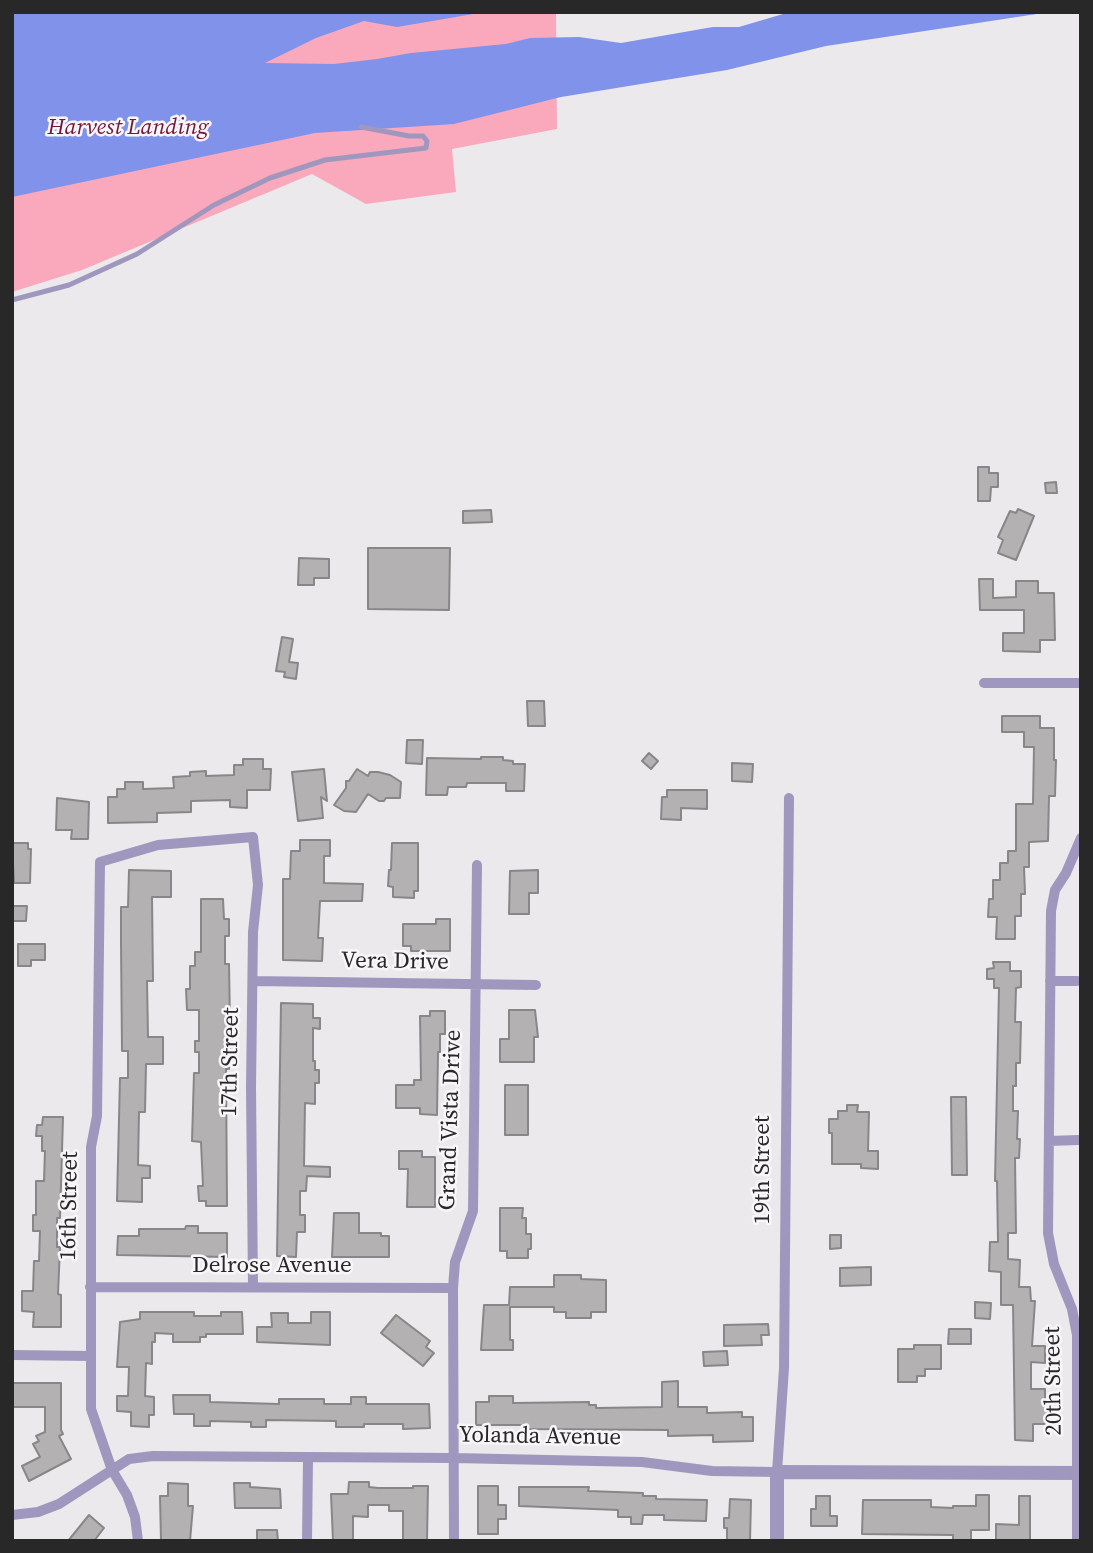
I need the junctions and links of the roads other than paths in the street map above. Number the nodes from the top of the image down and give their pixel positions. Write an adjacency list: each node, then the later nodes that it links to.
1 (361, 127): 2 (lane)
2 (12, 300)
3 (984, 683): 4 (street)
4 (1081, 683)
5 (789, 798): 24 (street, 19th Street)
6 (1081, 838): 10 (street, 20th Street)
7 (100, 862): 9 (street, 17th Street); 16 (street, 16th Street)
8 (477, 865): 12 (street, Grand Vista Drive)
9 (253, 981): 12 (street, Vera Drive); 17 (street, 17th Street)
10 (1050, 981): 11 (street); 14 (street, 20th Street)
11 (1077, 981)
12 (476, 985): 13 (street, Vera Drive); 18 (street, Grand Vista Drive)
13 (536, 985)
14 (1049, 1140): 15 (street); 25 (street, 20th Street)
15 (1078, 1140)
16 (90, 1287): 17 (street, Delrose Avenue); 20 (street, 16th Street)
17 (253, 1287): 18 (street, Delrose Avenue)
18 (453, 1288): 22 (street, Grand Vista Drive)
19 (12, 1355): 20 (street)
20 (90, 1356): 23 (street, 16th Street)
21 (307, 1458): 22 (street, Yolanda Avenue); 23 (street, Yolanda Avenue); 29 (street)
22 (454, 1458): 24 (street, Yolanda Avenue); 30 (street, Grand Vista Drive)
23 (112, 1470): 26 (street, Yolanda Avenue); 28 (street, 16th Street)
24 (777, 1472): 25 (street, Yolanda Avenue); 31 (street, 19th Street)
25 (1079, 1474): 27 (street, 20th Street)
26 (12, 1515)
27 (1078, 1539)
28 (138, 1541)
29 (307, 1541)
30 (454, 1541)
31 (777, 1541)

